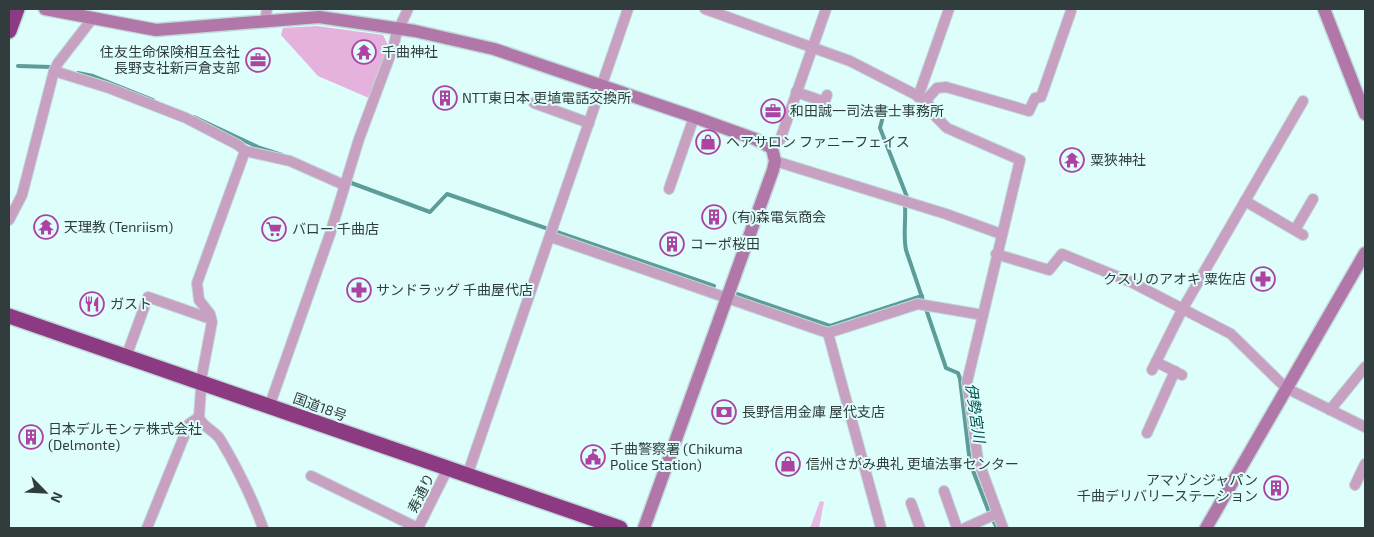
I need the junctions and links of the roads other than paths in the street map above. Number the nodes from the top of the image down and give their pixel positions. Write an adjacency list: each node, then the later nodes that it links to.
1 (17, 9): 13 (highway)
2 (45, 9): 11 (street)
3 (408, 9): 12 (street)
4 (628, 9): 16 (street)
5 (705, 9): 14 (street)
6 (826, 9): 14 (street)
7 (948, 9): 18 (street)
8 (1324, 9): 22 (street)
9 (1071, 11): 18 (street)
10 (266, 15): 11 (street); 12 (street)
11 (92, 19): 15 (street)
12 (400, 28): 16 (street); 28 (street)
13 (9, 31)
14 (812, 48): 17 (street); 18 (street)
15 (54, 71): 26 (street); 32 (street)
16 (601, 85): 23 (street); 24 (street)
17 (796, 92): 20 (street); 25 (street)
18 (922, 99): 34 (street)
19 (1303, 101): 31 (street)
20 (825, 102)
21 (534, 103): 24 (street)
22 (1365, 114)
23 (694, 117): 25 (street); 29 (street)
24 (589, 123): 33 (street)
25 (772, 148): 27 (street)
26 (245, 151): 28 (street); 41 (street)
27 (775, 161): 34 (street); 37 (street)
28 (346, 180): 47 (street)
29 (669, 189)
30 (1313, 200): 31 (street)
31 (1245, 201): 38 (street)
32 (9, 220)
33 (552, 232): 37 (street); 55 (street)
34 (1001, 234): 36 (street)
35 (1365, 253): 46 (street)
36 (996, 254): 38 (street); 39 (street)
37 (726, 297): 42 (street); 64 (street)
38 (1182, 310): 46 (street); 51 (street)
39 (982, 315): 42 (street); 59 (street)
40 (9, 316): 43 (highway, 国道18号)
41 (211, 319): 43 (street); 45 (street)
42 (828, 333): 65 (street)
43 (126, 357): 45 (highway, 国道18号)
44 (1365, 367): 48 (street)
45 (201, 383): 47 (highway, 国道18号); 49 (street)
46 (1286, 388): 48 (street); 70 (street)
47 (269, 407): 53 (highway, 国道18号)
48 (1330, 410): 50 (street)
49 (199, 417): 60 (street); 61 (street)
50 (1365, 427)
51 (1147, 434)
52 (1365, 464): 56 (street)
53 (447, 470): 55 (highway, 国道18号); 62 (street, 寿通り)
54 (311, 476): 62 (street)
55 (467, 476): 63 (highway, 国道18号)
56 (1355, 485)
57 (944, 491): 67 (street)
58 (911, 502): 66 (street)
59 (996, 514): 68 (street); 69 (street)
60 (147, 528)
61 (263, 528)
62 (418, 528)
63 (620, 528)
64 (644, 528)
65 (881, 528)
66 (920, 528)
67 (957, 528)
68 (966, 528)
69 (1003, 528)
70 (1206, 528)

